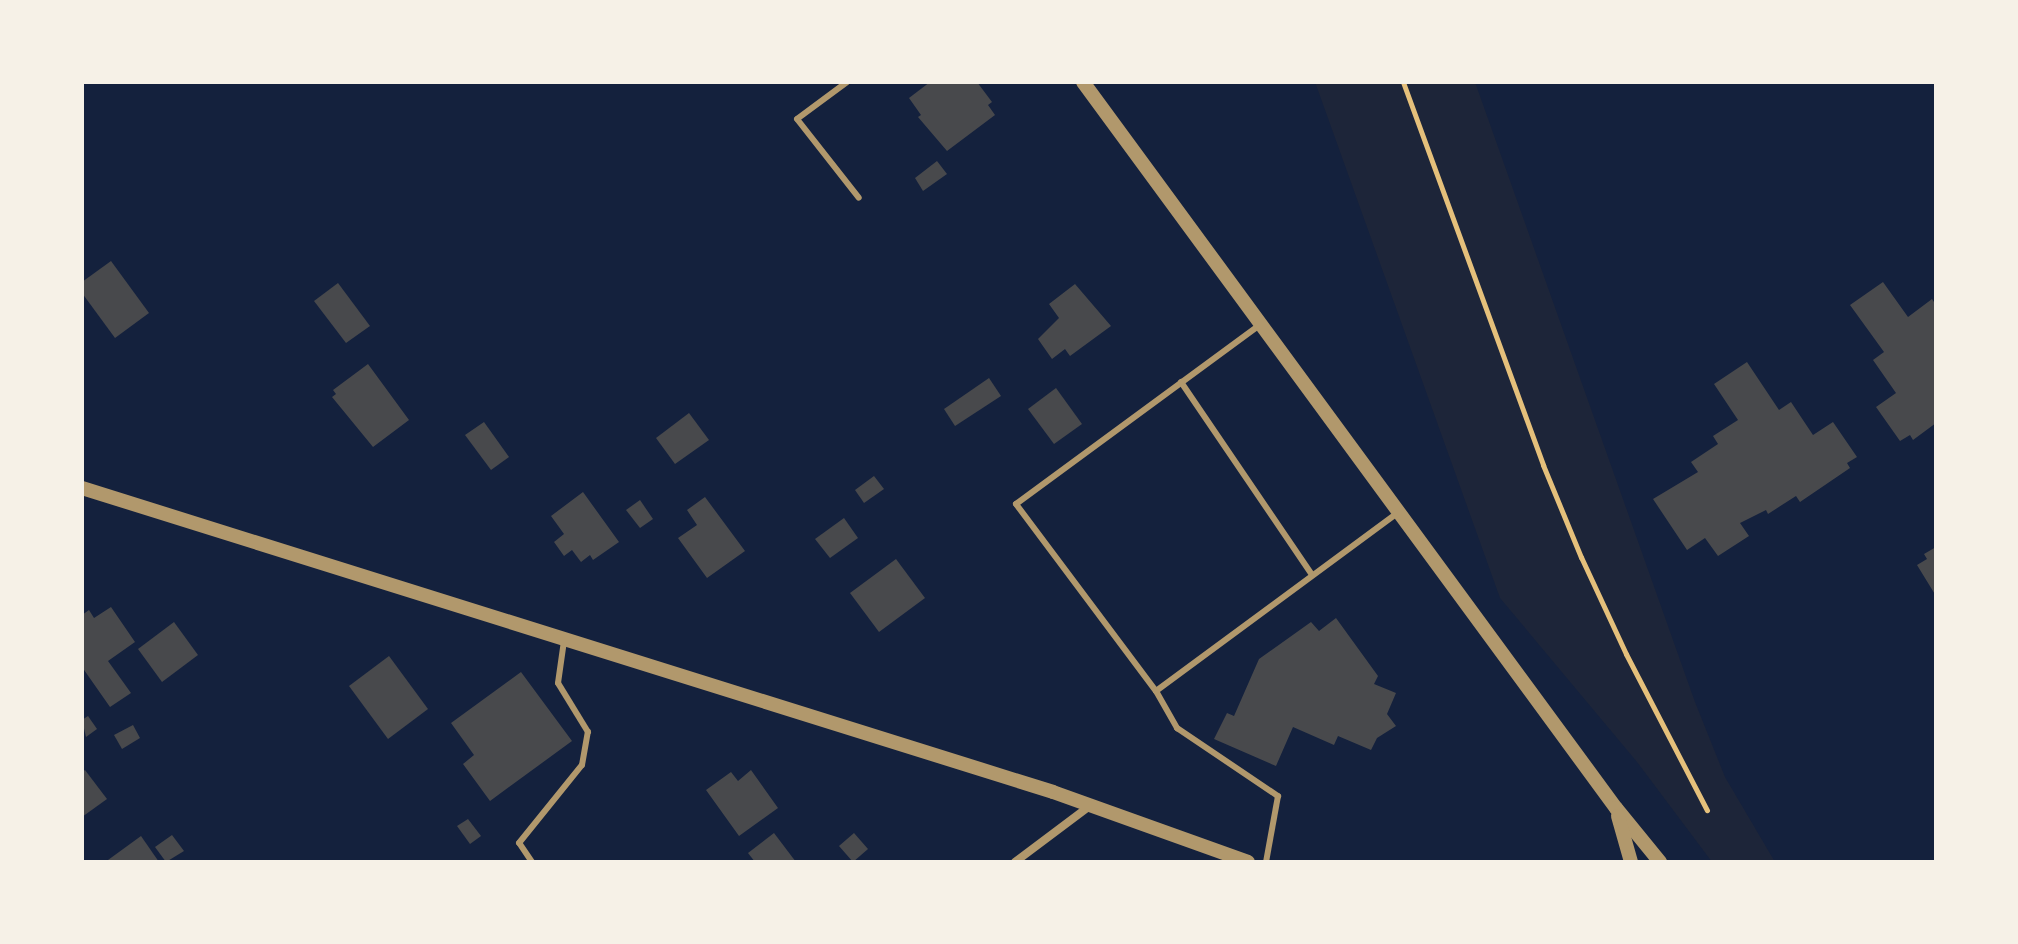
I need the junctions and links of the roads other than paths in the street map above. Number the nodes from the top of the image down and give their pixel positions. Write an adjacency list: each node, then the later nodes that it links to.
1 (847, 82): 3 (lane)
2 (1083, 82): 4 (street)
3 (859, 198)
4 (1261, 324): 5 (lane); 7 (street)
5 (1181, 382): 8 (lane); 10 (lane)
6 (82, 488): 9 (street)
7 (1399, 512): 8 (lane); 12 (street)
8 (1312, 575): 10 (lane)
9 (564, 638): 11 (street); 13 (lane)
10 (1156, 691): 16 (lane)
11 (1091, 804): 14 (street); 15 (street)
12 (1616, 808): 17 (street); 18 (street)
13 (532, 862)
14 (1015, 862)
15 (1248, 862)
16 (1266, 862)
17 (1631, 862)
18 (1660, 862)

